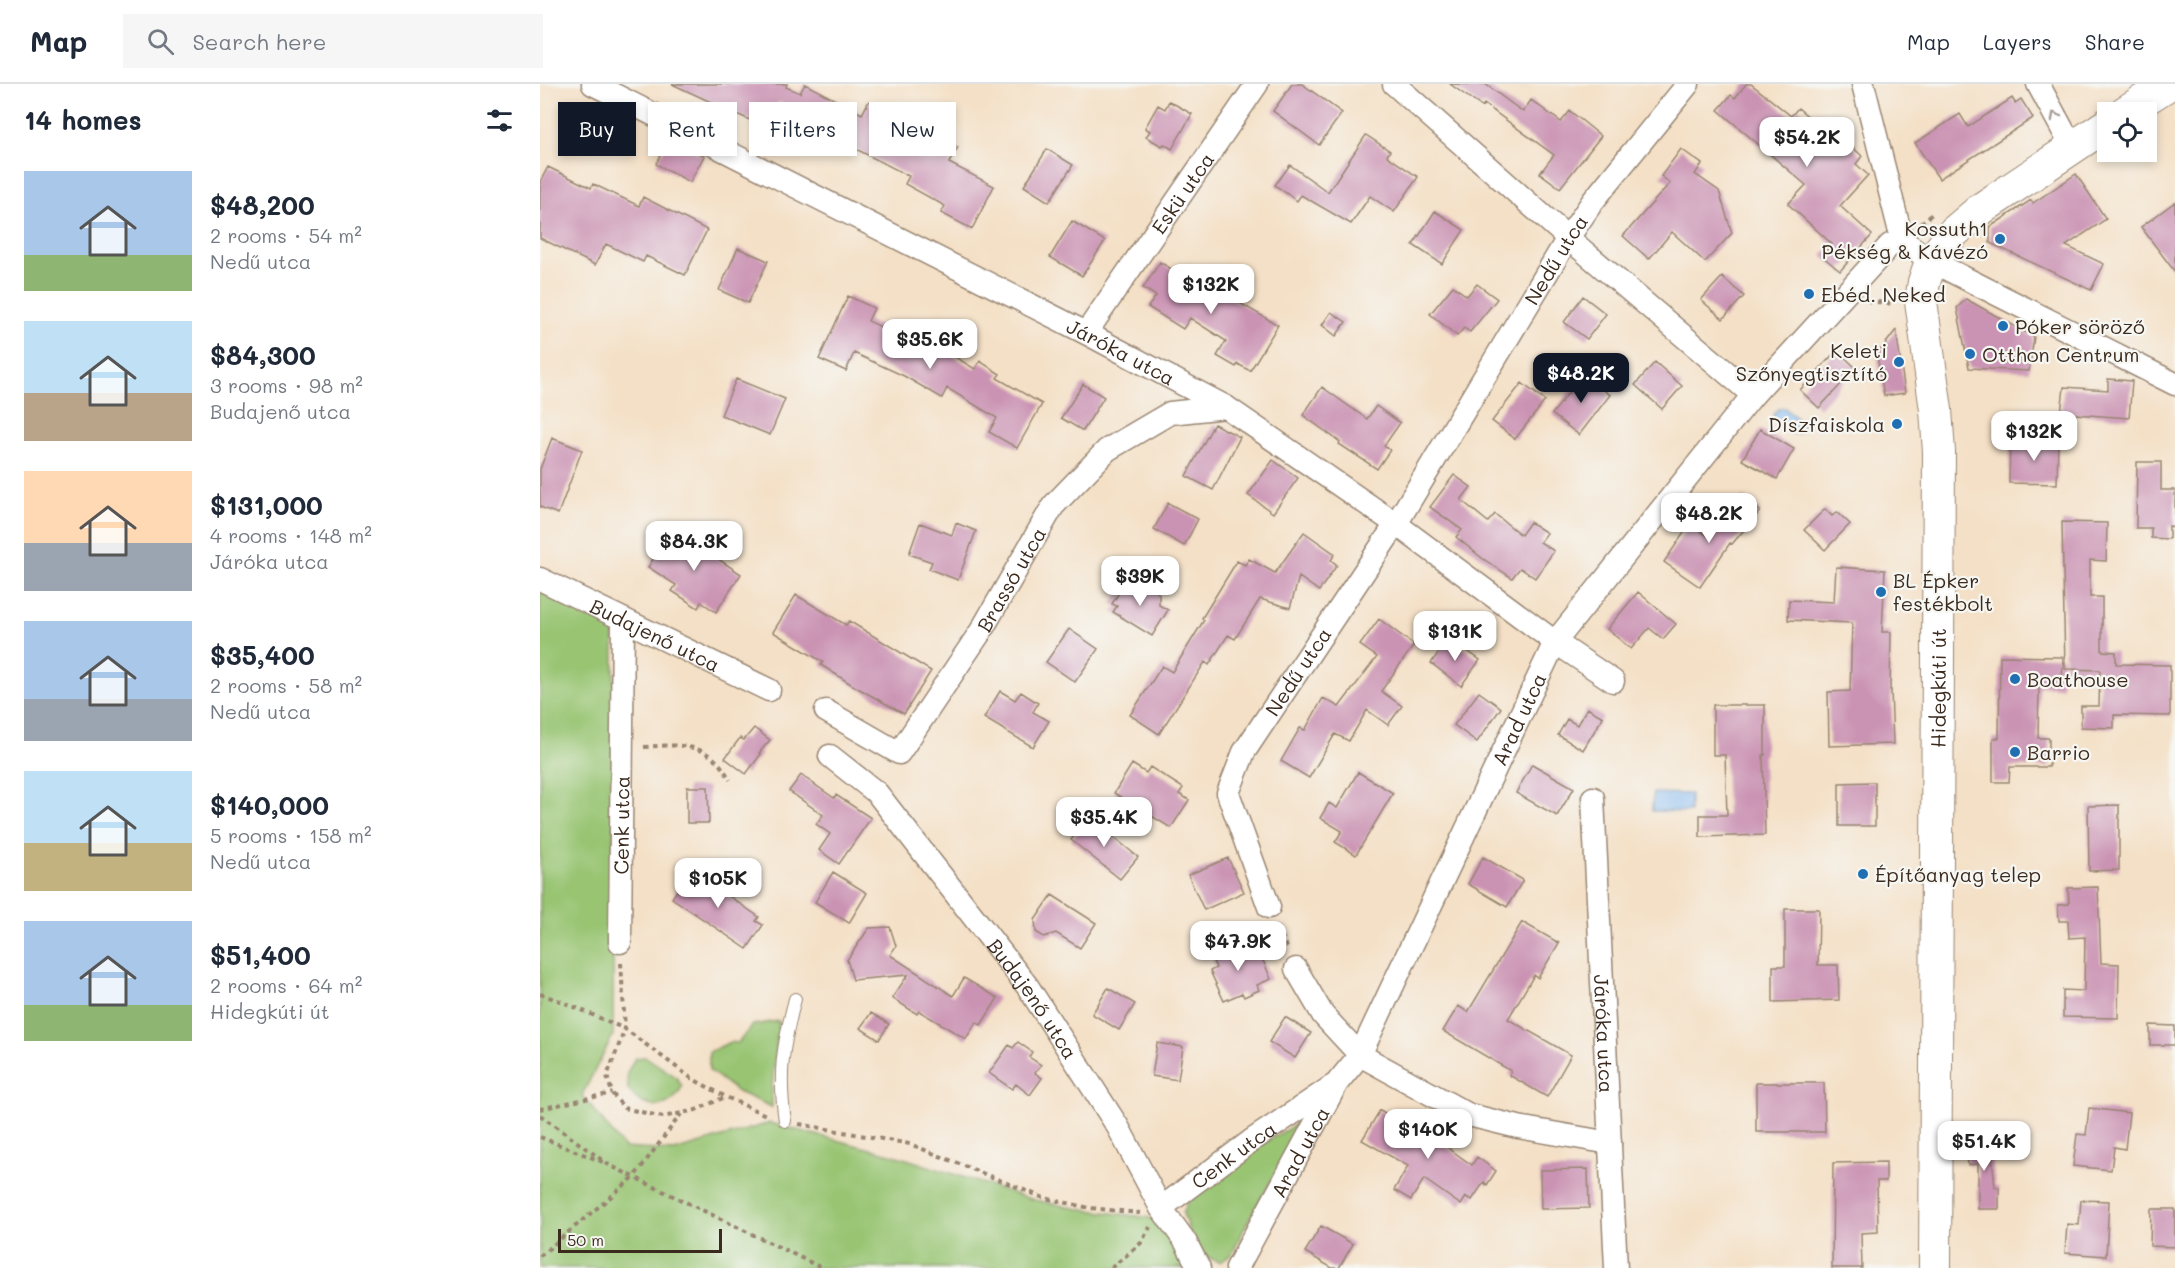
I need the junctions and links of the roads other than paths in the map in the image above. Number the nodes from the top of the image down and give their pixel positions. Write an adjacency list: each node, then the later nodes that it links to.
1 (593, 84): 14 (street, Járóka utca)
2 (1257, 84): 14 (street, Eskü utca)
3 (1394, 84): 11 (street)
4 (1688, 84): 11 (street, Nedű utca)
5 (1863, 84): 12 (street)
6 (2038, 84): 10 (street, one-way to 6)
7 (2169, 84): 8 (main road)
8 (2141, 102)
9 (2097, 131): 10 (main road, Hidegkúti út)
10 (2072, 147): 13 (main road, Hidegkúti út)
11 (1568, 238): 16 (street); 18 (street, Nedű utca)
12 (1902, 240): 13 (street); 16 (street, Arad utca)
13 (1931, 261): 15 (street); 39 (main road, Hidegkúti út)
14 (1086, 333): 17 (street, Járóka utca)
15 (2175, 384)
16 (1753, 395): 21 (street, Arad utca)
17 (1226, 406): 18 (street, Járóka utca); 24 (street, Brassó utca)
18 (1396, 524): 21 (street, Járóka utca); 27 (street, Nedű utca)
19 (540, 579): 20 (street, Budajenő utca)
20 (623, 620): 23 (street, Budajenő utca); 28 (street, Cenk utca)
21 (1555, 642): 22 (street, Járóka utca); 31 (street, Arad utca)
22 (1613, 681)
23 (769, 690)
24 (826, 711)
25 (830, 756): 35 (street, Budajenő utca)
26 (1593, 798): 34 (street, Járóka utca)
27 (1269, 907)
28 (620, 942)
29 (1296, 969): 31 (street)
30 (795, 999): 33 (lane)
31 (1360, 1055): 32 (street, Arad utca); 34 (street)
32 (1337, 1083): 35 (street, Cenk utca); 37 (street, Arad utca)
33 (785, 1121)
34 (1610, 1143): 38 (street, Járóka utca)
35 (1161, 1208): 36 (street, Budajenő utca)
36 (1199, 1268)
37 (1237, 1268)
38 (1616, 1268)
39 (1935, 1268)

